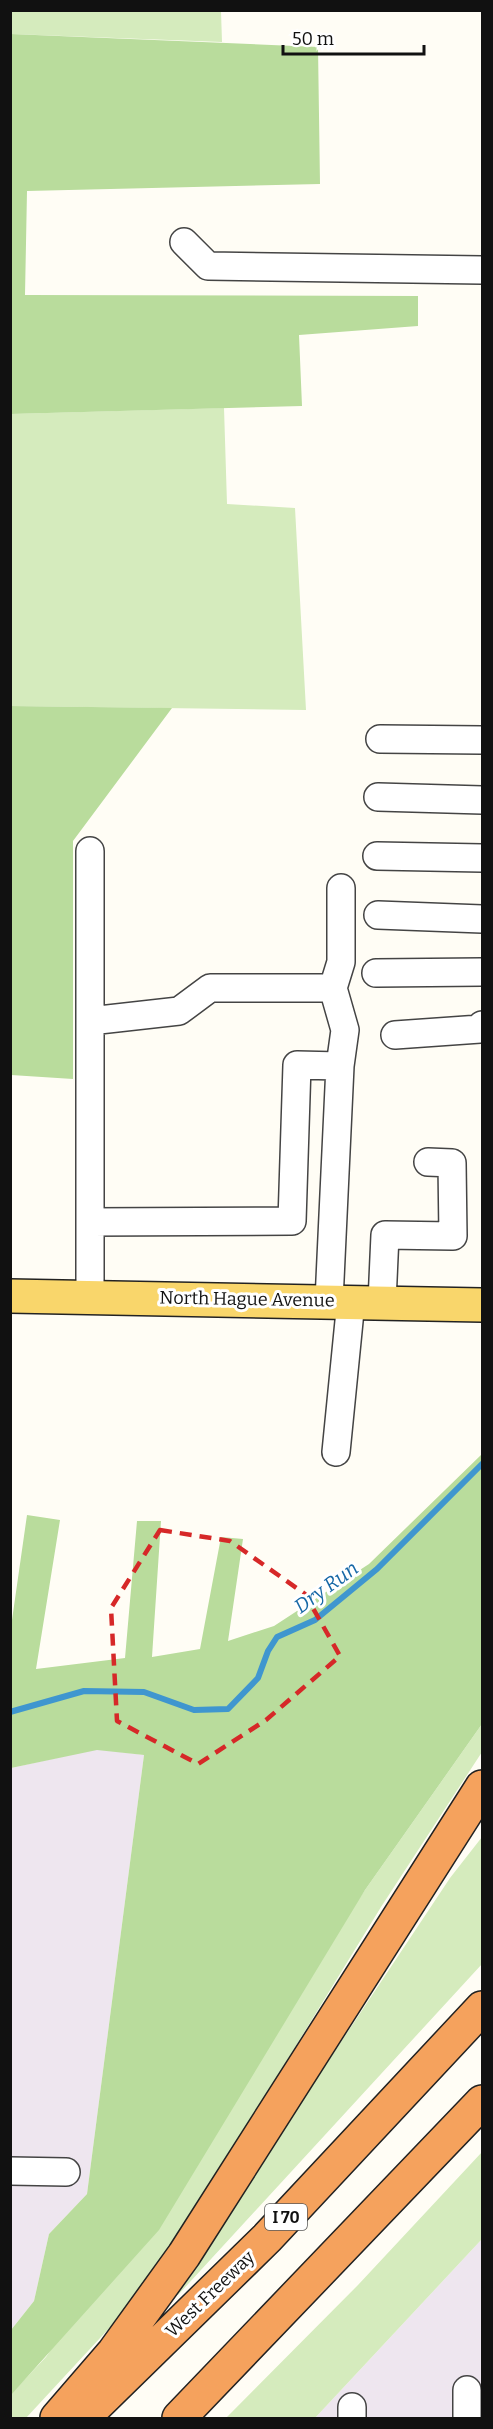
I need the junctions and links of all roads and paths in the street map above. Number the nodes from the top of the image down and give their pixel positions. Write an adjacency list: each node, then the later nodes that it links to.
1 (184, 242): 2 (lane)
2 (483, 270)
3 (380, 740): 4 (lane)
4 (483, 740)
5 (378, 797): 6 (lane)
6 (483, 800)
7 (90, 850): 16 (lane)
8 (377, 856): 9 (lane)
9 (483, 858)
10 (341, 888): 15 (lane)
11 (378, 915): 12 (lane)
12 (483, 920)
13 (483, 972): 14 (lane)
14 (376, 973)
15 (333, 988): 16 (lane); 19 (lane)
16 (90, 1021): 22 (lane)
17 (483, 1025): 18 (lane)
18 (395, 1035)
19 (340, 1066): 21 (lane); 23 (lane)
20 (428, 1162): 26 (lane)
21 (292, 1221): 22 (lane); 23 (lane)
22 (90, 1222): 25 (lane)
23 (334, 1222): 26 (lane)
24 (10, 1296): 25 (main road, North Hague Avenue)
25 (90, 1297): 26 (main road, North Hague Avenue)
26 (354, 1301): 27 (main road, North Hague Avenue); 30 (lane)
27 (434, 1303): 28 (main road, North Hague Avenue); 29 (main road)
28 (483, 1305)
29 (483, 1320)
30 (336, 1452)
31 (483, 1787): 32 (highway)
32 (475, 1808): 38 (highway)
33 (483, 2008): 39 (highway, West Freeway / I 70)
34 (483, 2102): 40 (highway)
35 (10, 2171): 36 (lane)
36 (66, 2172)
37 (467, 2390): 41 (lane)
38 (57, 2418)
39 (82, 2418)
40 (179, 2418)
41 (468, 2418)

